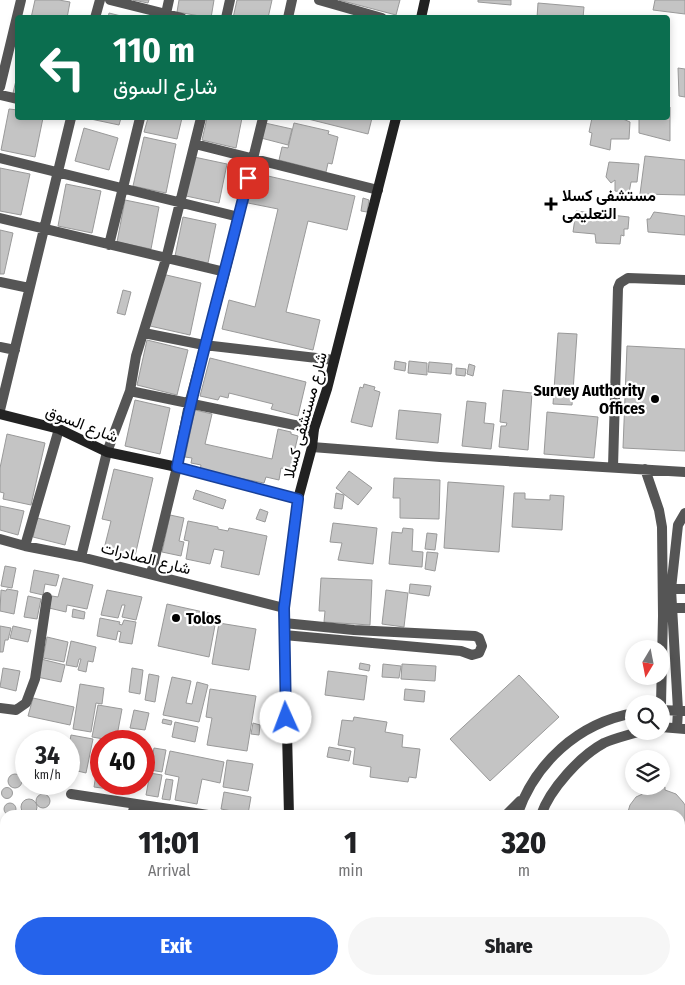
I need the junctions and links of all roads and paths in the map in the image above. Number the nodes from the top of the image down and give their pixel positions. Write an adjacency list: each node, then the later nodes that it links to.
1 (21, 0): 9 (street)
2 (100, 0): 10 (street)
3 (110, 0): 11 (street)
4 (169, 0): 11 (street)
5 (230, 0): 12 (street)
6 (292, 0): 13 (street)
7 (319, 0): 14 (street)
8 (425, 0): 15 (main road)
9 (19, 15)
10 (96, 15)
11 (165, 15)
12 (227, 15)
13 (289, 15)
14 (372, 15)
15 (421, 15)
16 (15, 39): 17 (street)
17 (2, 72): 18 (street)
18 (0, 87)
19 (0, 96): 20 (street)
20 (15, 98)
21 (71, 120): 29 (street)
22 (140, 120): 30 (street)
23 (201, 120): 26 (street)
24 (263, 120): 28 (street)
25 (396, 120): 31 (main road, شارع مستشفى كسلا)
26 (195, 144): 28 (street); 32 (street)
27 (0, 158): 29 (street)
28 (253, 159): 31 (street); 33 (street)
29 (58, 172): 30 (street); 35 (street)
30 (123, 188): 32 (street); 36 (street)
31 (378, 190): 46 (main road, شارع مستشفى كسلا)
32 (180, 202): 33 (street); 37 (street)
33 (239, 217): 38 (street)
34 (0, 218): 35 (street)
35 (44, 229): 36 (street); 41 (street)
36 (109, 245): 37 (street)
37 (166, 259): 38 (street); 42 (street)
38 (225, 272): 43 (street)
39 (685, 280): 56 (street)
40 (0, 282): 41 (street)
41 (29, 288): 45 (street)
42 (144, 333): 43 (street); 47 (street)
43 (204, 345): 46 (street); 48 (street)
44 (0, 347): 45 (street)
45 (15, 350): 49 (street)
46 (334, 360): 51 (main road, شارع مستشفى كسلا)
47 (130, 391): 48 (street); 54 (street)
48 (189, 404): 51 (street); 55 (street)
49 (0, 410)
50 (0, 414): 52 (main road, شارع السوق)
51 (314, 428): 53 (main road, شارع مستشفى كسلا)
52 (59, 429): 54 (main road, شارع السوق); 62 (street)
53 (312, 447): 56 (street); 59 (main road, شارع مستشفى كسلا)
54 (107, 452): 55 (main road, شارع السوق); 63 (street)
55 (177, 467): 59 (main road, شارع السوق); 64 (street)
56 (613, 467): 57 (street)
57 (644, 469): 58 (street); 73 (street)
58 (685, 472)
59 (298, 499): 68 (main road, شارع مستشفى كسلا)
60 (685, 514): 65 (street)
61 (0, 538): 62 (street, شارع الصادرات)
62 (25, 546): 63 (street, شارع الصادرات)
63 (81, 557): 64 (street, شارع الصادرات)
64 (151, 574): 68 (street, شارع الصادرات)
65 (671, 588): 66 (street); 69 (street)
66 (685, 589)
67 (47, 597): 74 (street)
68 (284, 608): 71 (main road, شارع مستشفى كسلا)
69 (672, 608): 70 (street); 75 (street)
70 (685, 608)
71 (284, 623): 72 (main road, شارع مستشفى كسلا); 72 (street)
72 (284, 635): 84 (main road, شارع مستشفى كسلا)
73 (660, 695)
74 (0, 708)
75 (682, 710): 77 (street)
76 (625, 715): 80 (street)
77 (681, 728)
78 (625, 736): 87 (street)
79 (77, 795): 81 (street)
80 (523, 798): 85 (street); 86 (street)
81 (135, 804): 82 (street); 83 (street)
82 (133, 810)
83 (175, 810)
84 (289, 810)
85 (511, 810)
86 (519, 810)
87 (543, 810)

